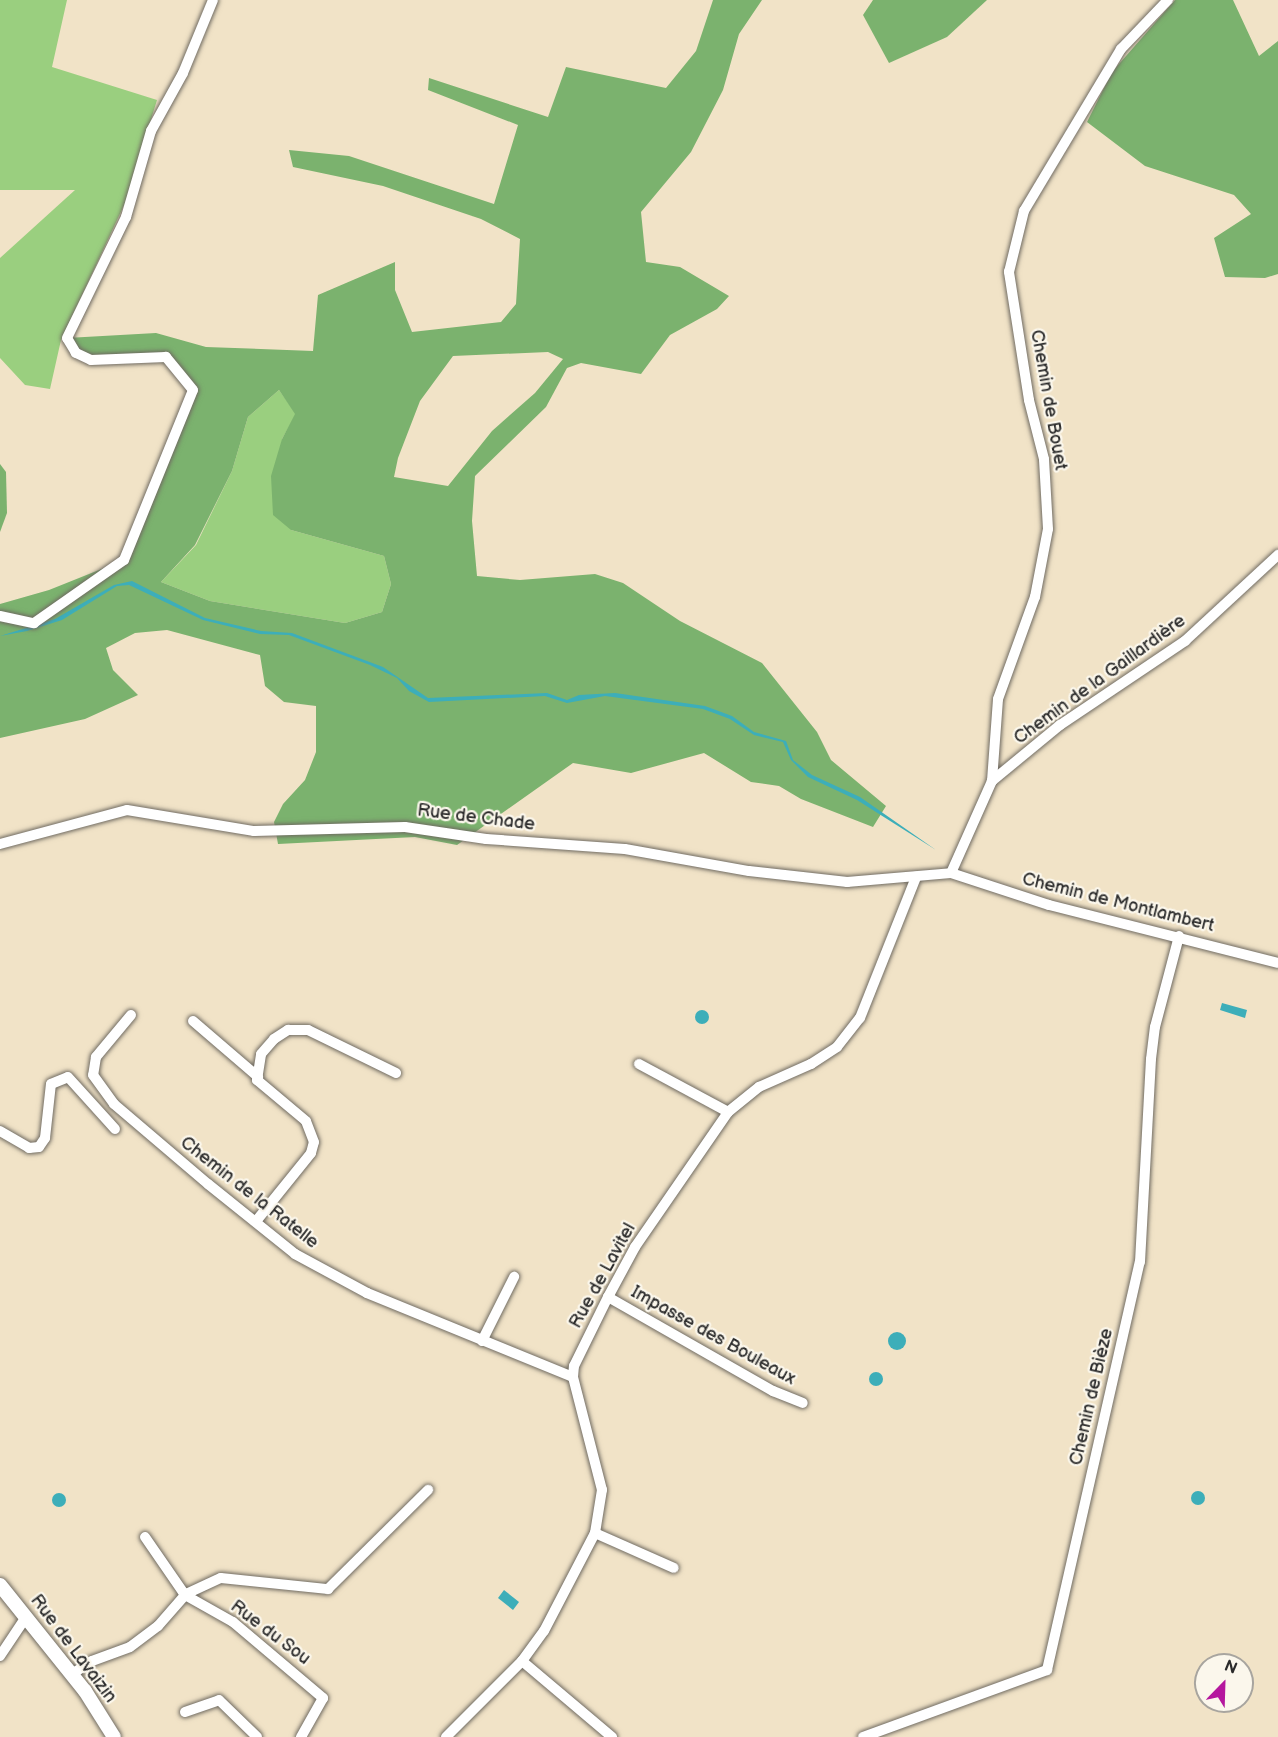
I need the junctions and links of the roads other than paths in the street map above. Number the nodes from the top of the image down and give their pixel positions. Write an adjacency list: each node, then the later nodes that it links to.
1 (213, 0): 4 (street)
2 (1167, 0): 5 (street, Chemin de Bouet)
3 (1278, 555): 5 (street, Chemin de la Gaillardière)
4 (0, 616)
5 (992, 781): 7 (street, Chemin de Bouet)
6 (0, 844): 8 (street, Rue de Chade)
7 (951, 873): 8 (street, Rue de Chade); 9 (street, Chemin de Montlambert)
8 (916, 878): 16 (street, Rue de Lavitel)
9 (1179, 936): 10 (street, Chemin de Montlambert); 41 (street, Chemin de Bièze)
10 (1278, 963)
11 (131, 1015): 19 (street, Chemin de la Ratelle)
12 (194, 1021): 15 (street)
13 (639, 1064): 16 (street)
14 (396, 1073): 15 (street)
15 (258, 1077): 19 (street)
16 (728, 1112): 21 (street, Rue de Lavitel)
17 (115, 1129): 18 (street)
18 (0, 1131)
19 (258, 1220): 22 (street, Chemin de la Ratelle)
20 (513, 1277): 22 (street)
21 (608, 1297): 23 (street, Rue de Lavitel); 24 (street, Impasse des Bouleaux)
22 (482, 1341): 23 (street, Chemin de la Ratelle)
23 (573, 1377): 26 (street)
24 (804, 1403)
25 (428, 1490): 30 (street)
26 (595, 1533): 28 (street); 33 (street)
27 (145, 1537): 30 (street, Rue du Sou)
28 (674, 1568)
29 (0, 1585): 31 (main road, Rue de Lavaizin)
30 (185, 1595): 34 (street); 38 (street, Rue du Sou)
31 (26, 1617): 32 (street); 34 (main road, Rue de Lavaizin)
32 (0, 1656)
33 (522, 1660): 39 (street); 40 (street)
34 (72, 1674): 36 (main road, Rue de Lavaizin)
35 (185, 1712): 37 (street)
36 (114, 1737)
37 (257, 1737)
38 (301, 1737)
39 (446, 1737)
40 (612, 1737)
41 (863, 1737)

